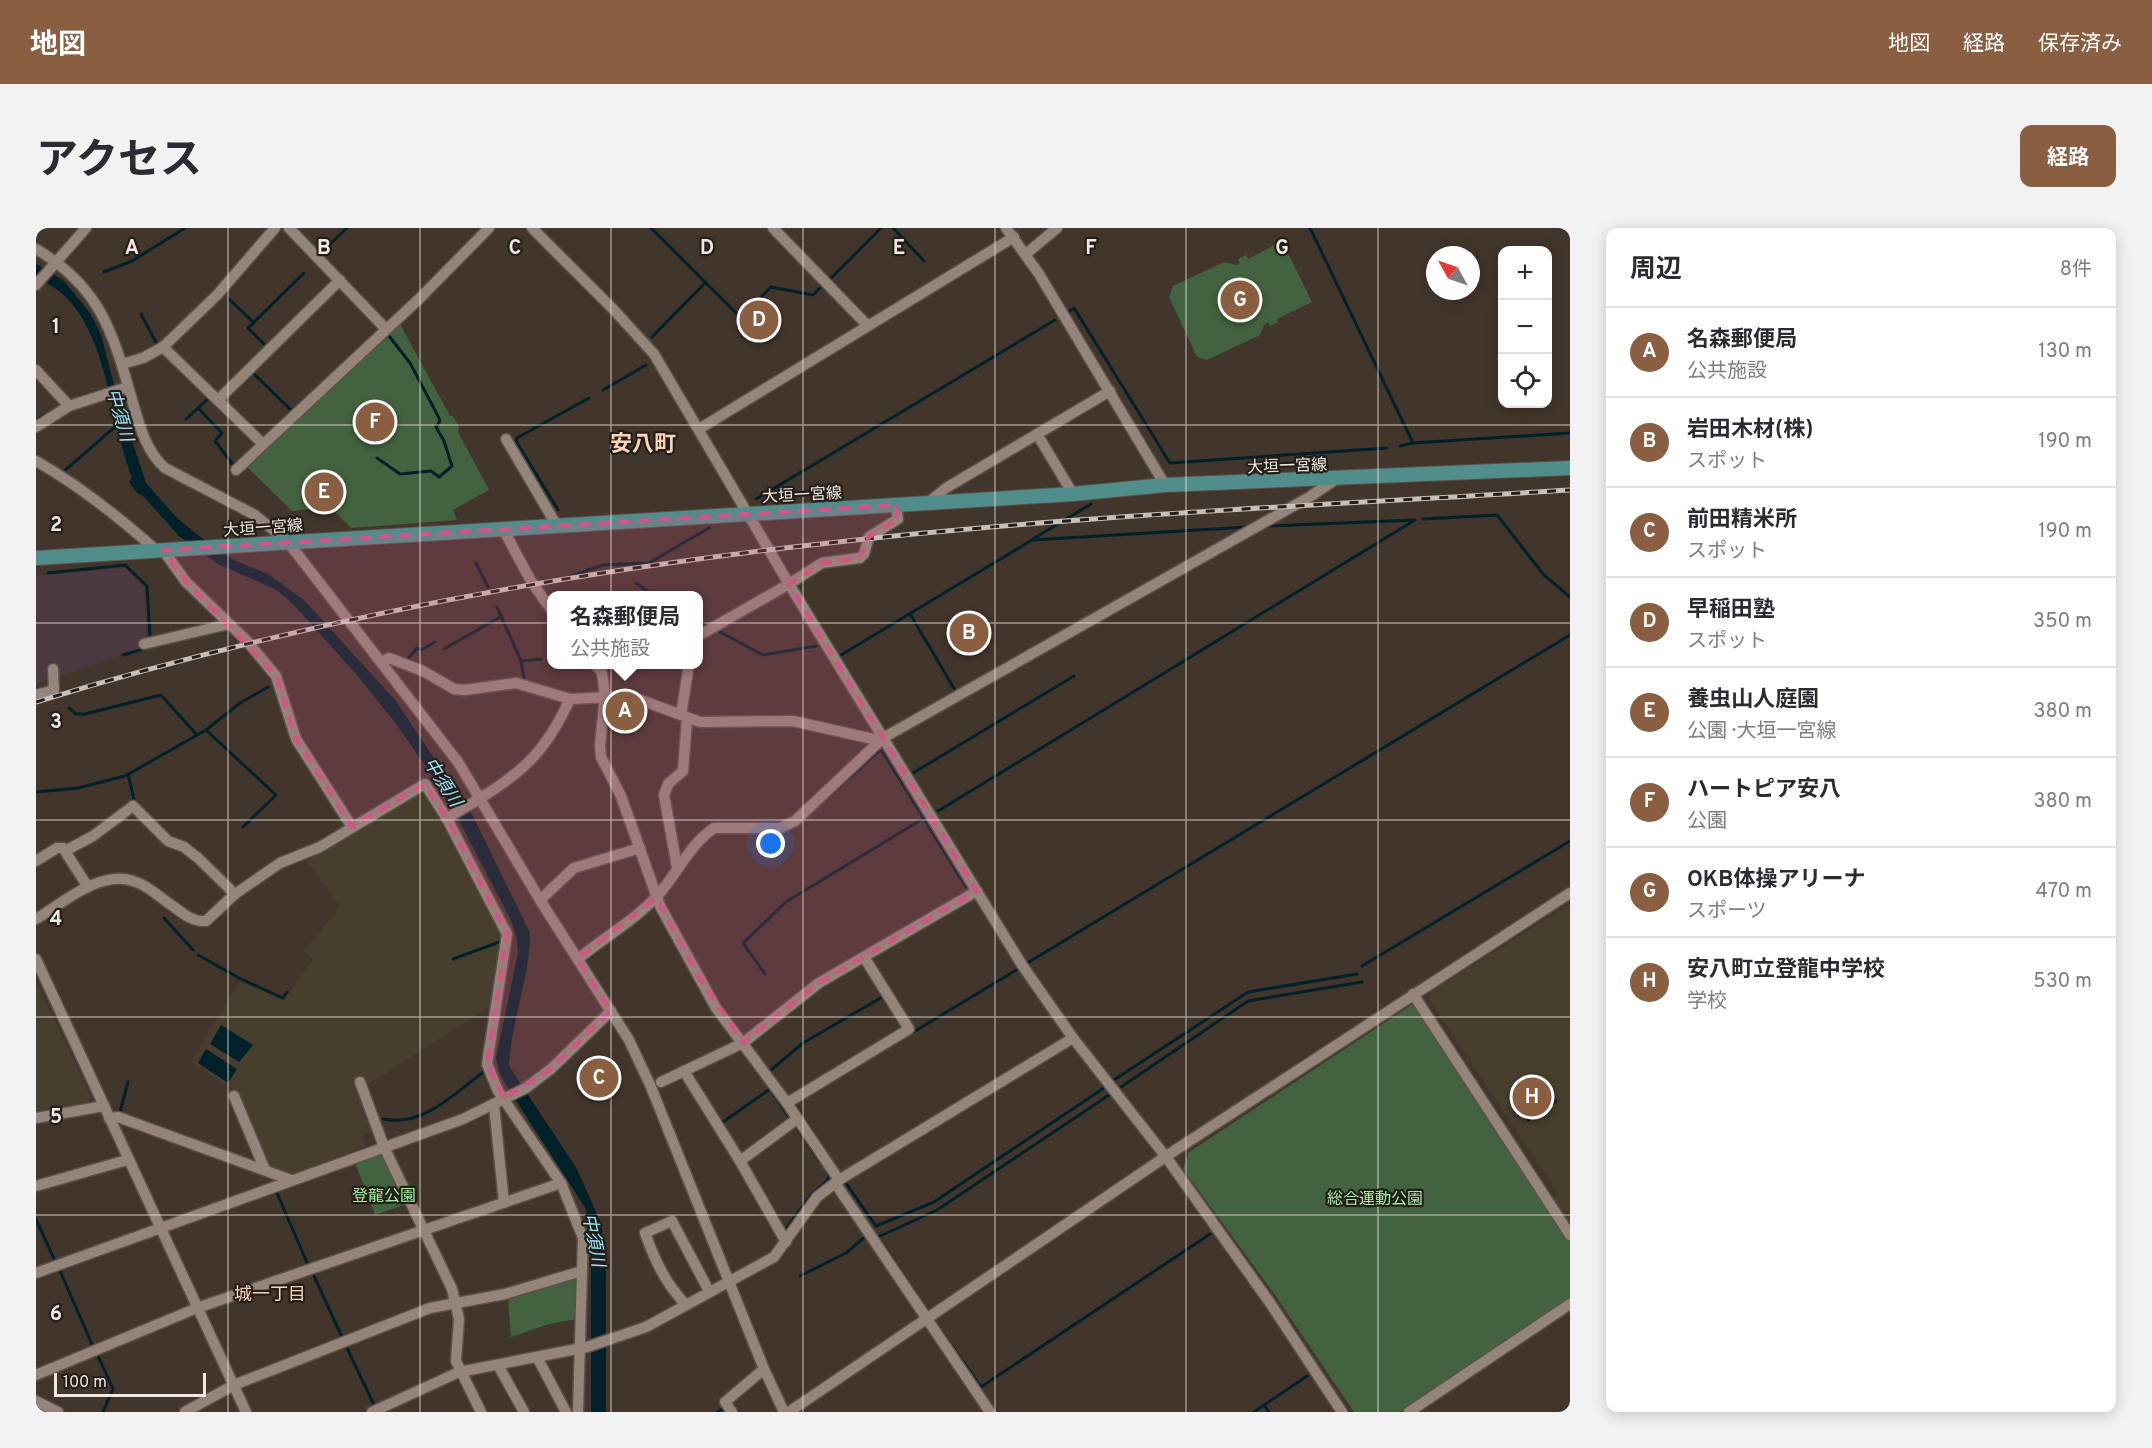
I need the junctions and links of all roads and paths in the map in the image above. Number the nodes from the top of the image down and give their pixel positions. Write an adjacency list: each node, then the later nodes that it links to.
1 (86, 228): 12 (street)
2 (275, 228): 17 (street)
3 (289, 228): 13 (street)
4 (489, 228): 16 (street)
5 (532, 228): 25 (street)
6 (773, 228): 15 (street)
7 (1006, 228): 9 (street)
8 (1055, 228): 11 (street)
9 (1014, 237): 11 (street); 15 (street)
10 (36, 249): 12 (street)
11 (1026, 254): 21 (street)
12 (56, 264): 14 (street); 18 (street)
13 (340, 280): 16 (street); 22 (street)
14 (37, 284)
15 (868, 326): 25 (street)
16 (386, 328): 28 (street)
17 (163, 347): 18 (street); 22 (street)
18 (122, 364): 20 (street)
19 (36, 370): 23 (street)
20 (124, 388): 23 (street); 40 (street)
21 (1110, 391): 26 (street); 33 (street)
22 (218, 399): 28 (street)
23 (69, 406): 24 (street)
24 (36, 427)
25 (699, 429): 37 (street)
26 (1037, 434): 34 (street); 35 (street)
27 (506, 439): 38 (street)
28 (263, 444): 31 (street)
29 (36, 461): 41 (street)
30 (1570, 468): 32 (main road, 大垣一宮線)
31 (236, 470)
32 (1336, 479): 33 (main road, 大垣一宮線); 56 (street)
33 (1165, 485): 34 (main road, 大垣一宮線)
34 (1073, 494): 35 (main road, 大垣一宮線)
35 (929, 502): 36 (main road, 大垣一宮線)
36 (896, 505): 37 (main road, 大垣一宮線); 43 (street)
37 (750, 514): 38 (main road, 大垣一宮線); 43 (street)
38 (557, 526): 39 (main road, 大垣一宮線)
39 (503, 529): 40 (main road, 大垣一宮線); 44 (street)
40 (288, 542): 41 (main road, 大垣一宮線); 48 (street)
41 (160, 551): 42 (main road, 大垣一宮線); 45 (street)
42 (36, 558)
43 (789, 584): 46 (street); 56 (street)
44 (547, 603)
45 (229, 624): 47 (street); 59 (street)
46 (703, 634)
47 (144, 644)
48 (382, 662): 54 (street); 57 (street)
49 (53, 669): 52 (street)
50 (599, 669): 53 (street)
51 (689, 669): 55 (street)
52 (36, 695)
53 (605, 696): 54 (street); 55 (street); 60 (street)
54 (570, 699): 57 (street)
55 (684, 717): 56 (street); 63 (street)
56 (883, 738): 63 (street); 65 (street)
57 (475, 801): 58 (street); 69 (street)
58 (449, 817): 59 (street); 83 (street)
59 (352, 827): 67 (street)
60 (640, 848): 68 (street); 69 (street)
61 (65, 851): 62 (street); 64 (street); 67 (street)
62 (36, 861)
63 (676, 867): 68 (street)
64 (88, 887): 67 (street); 70 (street)
65 (977, 891): 71 (street); 76 (street)
66 (1570, 893): 74 (street)
67 (236, 894)
68 (657, 897): 73 (street); 77 (street)
69 (540, 900): 73 (street)
70 (36, 919)
71 (864, 957): 77 (street); 85 (street)
72 (36, 959): 86 (street)
73 (578, 959): 75 (street)
74 (1413, 994): 91 (street); 102 (street)
75 (611, 1011): 78 (street); 83 (street)
76 (1073, 1038): 91 (street); 96 (street)
77 (743, 1043): 79 (street); 85 (street)
78 (641, 1063): 81 (street); 84 (street)
79 (684, 1071): 81 (street); 93 (street)
80 (360, 1082): 90 (street)
81 (661, 1082): 84 (street)
82 (234, 1096): 94 (street)
83 (503, 1100): 90 (street); 97 (street); 99 (street)
84 (657, 1102): 106 (street)
85 (787, 1103): 89 (street)
86 (104, 1106): 87 (street); 88 (street)
87 (36, 1118)
88 (109, 1118): 92 (street); 94 (street)
89 (797, 1119): 93 (street); 96 (street)
90 (384, 1147): 95 (street); 101 (street)
91 (1166, 1157): 112 (street); 132 (street)
92 (127, 1160): 98 (street); 100 (street)
93 (740, 1161): 103 (street)
94 (265, 1170): 95 (street)
95 (291, 1180): 100 (street)
96 (836, 1181): 103 (street); 112 (street)
97 (561, 1183): 99 (street); 104 (street)
98 (36, 1186)
99 (504, 1203): 101 (street)
100 (160, 1227): 105 (street); 111 (street)
101 (423, 1230): 108 (street); 111 (street)
102 (1570, 1235)
103 (786, 1242): 106 (street)
104 (582, 1271): 108 (street); 113 (street)
105 (36, 1273)
106 (728, 1281): 107 (street); 116 (street)
107 (709, 1291): 110 (street); 110 (street)
108 (457, 1301): 117 (street); 119 (street)
109 (1570, 1304): 133 (street)
110 (686, 1305): 113 (street)
111 (197, 1308): 118 (street); 119 (street)
112 (927, 1318): 130 (street); 131 (street)
113 (584, 1348): 114 (street); 128 (street)
114 (537, 1357): 115 (street); 127 (street)
115 (498, 1365): 117 (street); 126 (street)
116 (764, 1369): 129 (street); 130 (street)
117 (459, 1372): 124 (street); 125 (street)
118 (36, 1375)
119 (234, 1384): 122 (street); 123 (street)
120 (36, 1401): 121 (street)
121 (58, 1412)
122 (185, 1412)
123 (246, 1412)
124 (372, 1412)
125 (481, 1412)
126 (524, 1412)
127 (566, 1412)
128 (578, 1412)
129 (732, 1412)
130 (787, 1412)
131 (990, 1412)
132 (1342, 1412)
133 (1409, 1412)

